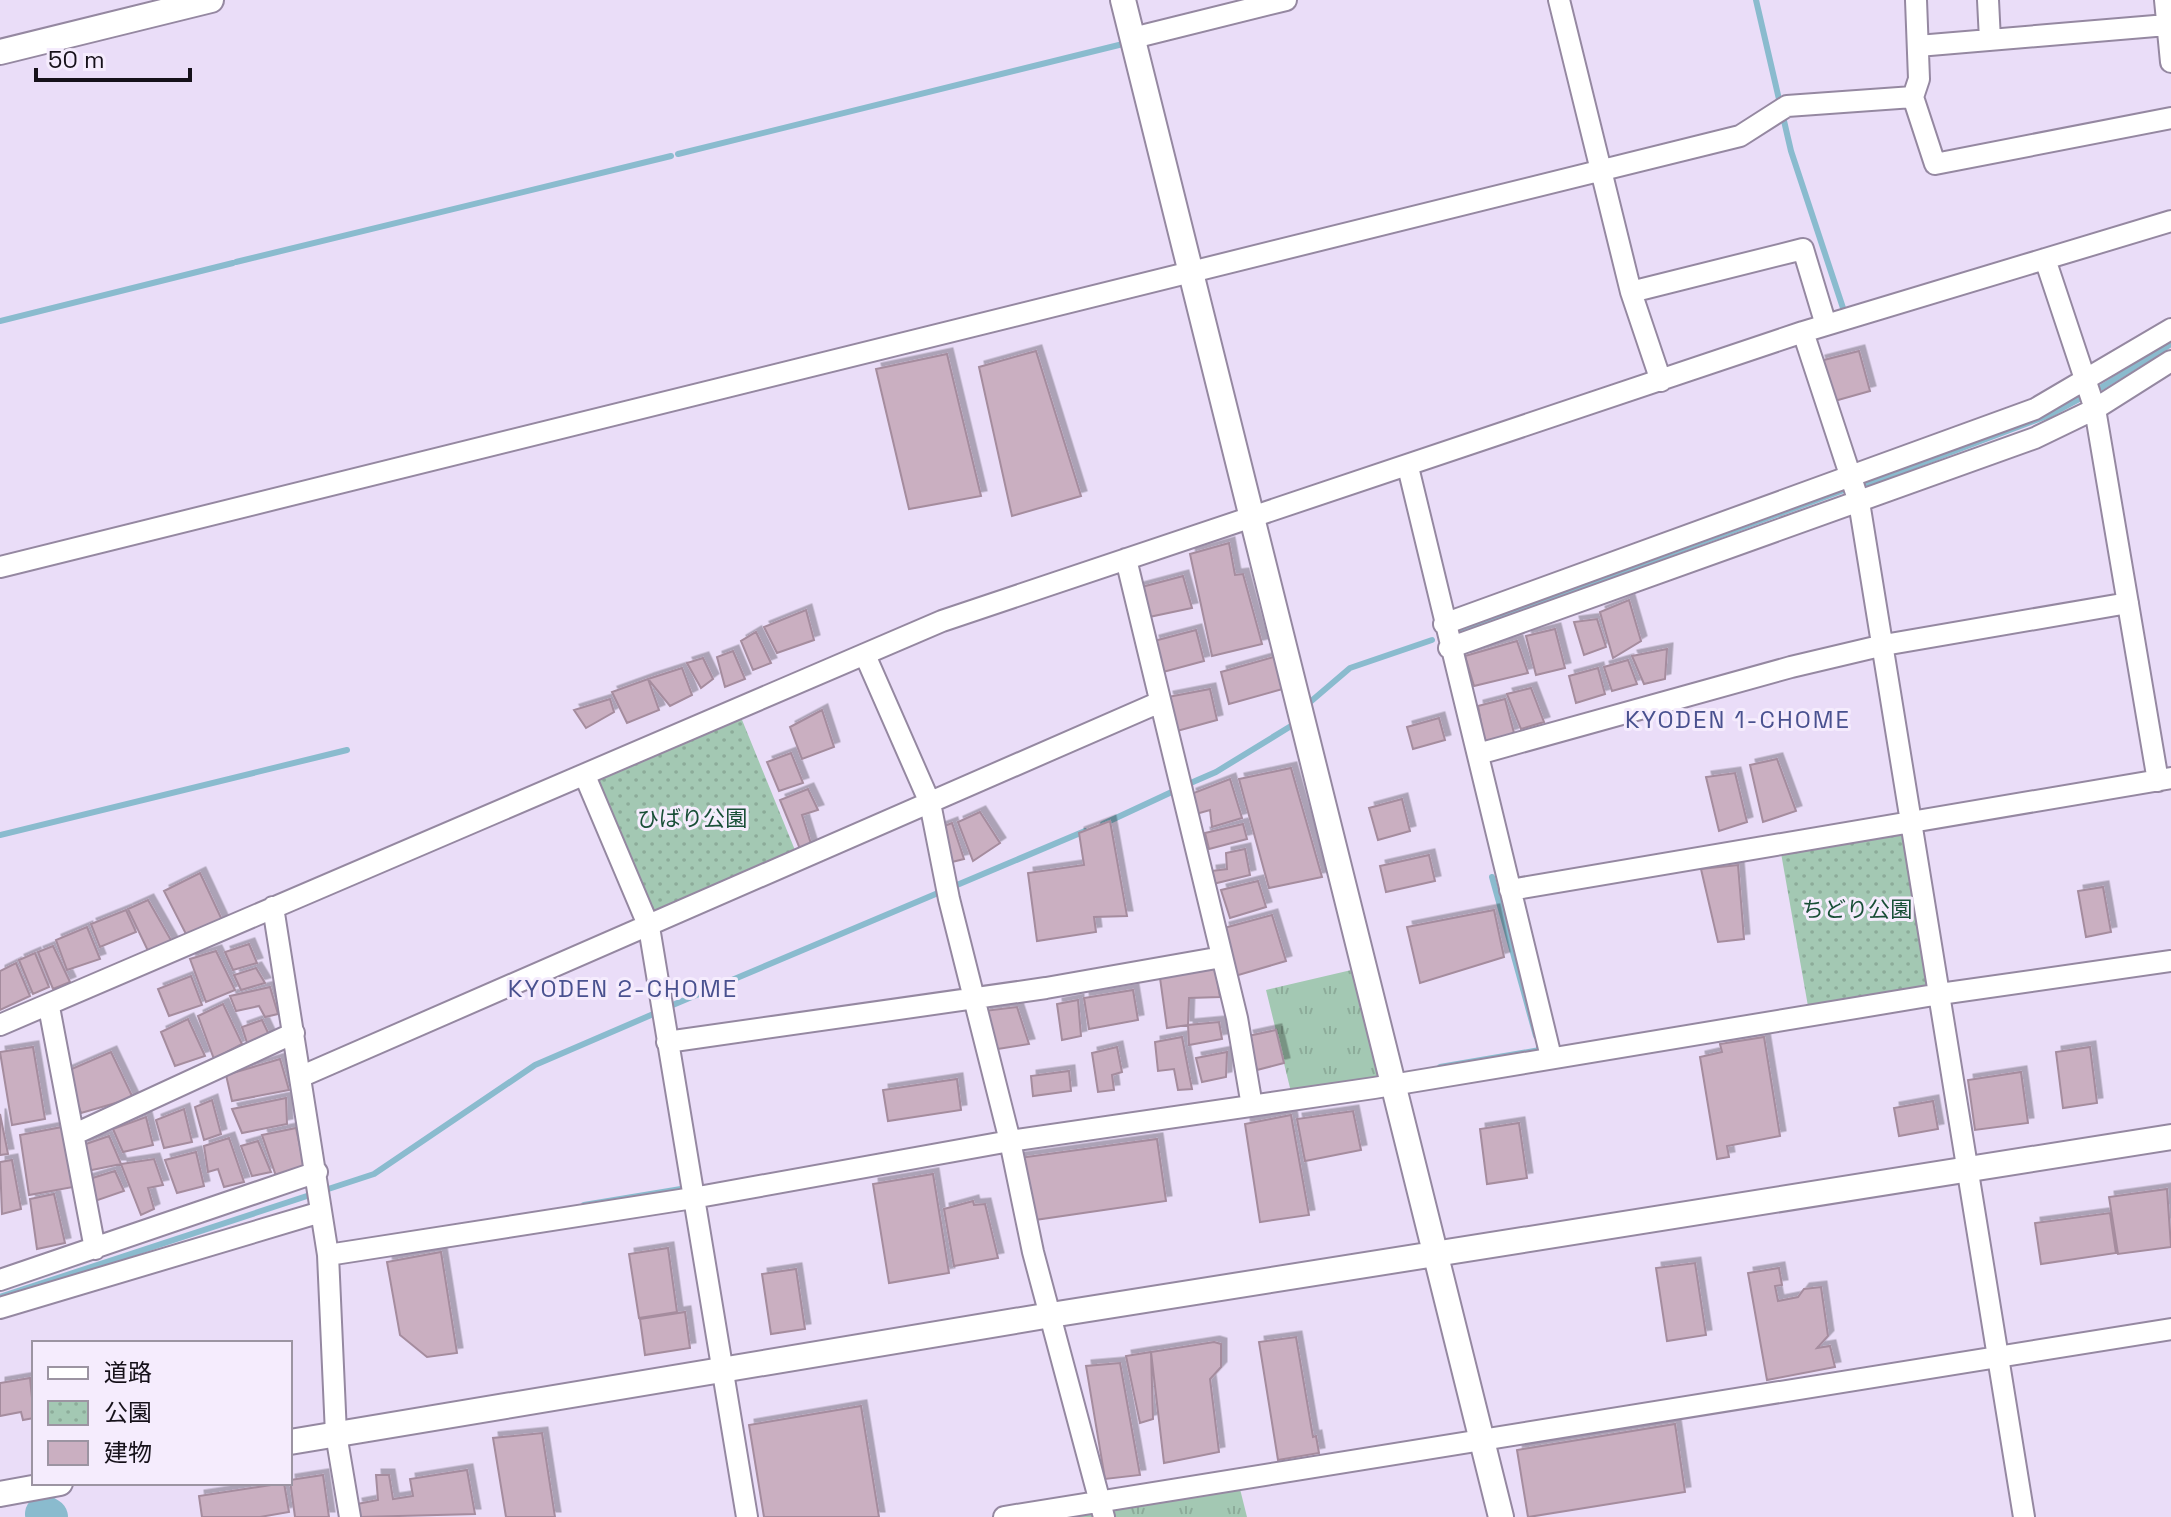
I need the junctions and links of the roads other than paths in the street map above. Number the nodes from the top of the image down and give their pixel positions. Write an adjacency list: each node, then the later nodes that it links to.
1 (211, 0): 12 (street)
2 (1123, 0): 9 (street)
3 (1286, 0): 9 (street)
4 (1559, 0): 16 (street)
5 (1916, 0): 11 (street)
6 (1988, 0): 10 (street)
7 (2165, 0): 8 (street)
8 (2167, 25): 10 (street); 13 (street)
9 (1133, 38): 19 (street)
10 (1990, 40): 11 (street)
11 (1918, 46): 14 (street)
12 (0, 52)
13 (2171, 62)
14 (1913, 97): 15 (street); 16 (street)
15 (2171, 118)
16 (1599, 171): 19 (street); 20 (street)
17 (2171, 221): 18 (street)
18 (2045, 259): 21 (street); 26 (street)
19 (1191, 273): 31 (street); 33 (street)
20 (1631, 292): 21 (street); 25 (street)
21 (1826, 325): 23 (street)
22 (2171, 329): 26 (street)
23 (1803, 332): 25 (street); 29 (street)
24 (2171, 361): 27 (street)
25 (1661, 381): 28 (street)
26 (2086, 381): 27 (street); 29 (street)
27 (2095, 409): 30 (street); 34 (street)
28 (1408, 467): 31 (street); 35 (street)
29 (1850, 475): 30 (street); 35 (street)
30 (1859, 502): 36 (street); 37 (street)
31 (1251, 517): 32 (street); 58 (street)
32 (1126, 559): 38 (street); 39 (street)
33 (0, 567)
34 (2128, 603): 36 (street); 42 (street)
35 (1444, 624): 37 (street)
36 (1884, 645): 40 (street); 44 (street)
37 (1449, 648): 40 (street)
38 (865, 655): 41 (street); 43 (street)
39 (1160, 702): 43 (street); 48 (street)
40 (1478, 754): 45 (street)
41 (585, 776): 46 (street); 47 (street)
42 (2164, 779): 44 (street)
43 (930, 803): 47 (street); 51 (street)
44 (1913, 821): 45 (street); 50 (street)
45 (1510, 890): 56 (street)
46 (273, 907): 52 (street); 54 (street)
47 (649, 927): 55 (street); 57 (street)
48 (1222, 957): 51 (street); 59 (street)
49 (2171, 961): 50 (street)
50 (1940, 994): 56 (street); 63 (street)
51 (974, 999): 55 (street); 62 (street)
52 (49, 1007): 53 (street); 60 (street)
53 (0, 1025)
54 (294, 1033): 57 (street); 60 (street)
55 (667, 1042): 65 (street)
56 (1551, 1057): 58 (street)
57 (300, 1077): 64 (street)
58 (1393, 1085): 59 (street); 68 (street)
59 (1252, 1106): 62 (street)
60 (75, 1134): 67 (street)
61 (2171, 1137): 63 (street)
62 (1010, 1141): 65 (street); 72 (street)
63 (1969, 1169): 68 (street); 74 (street)
64 (317, 1172): 66 (street); 67 (street)
65 (693, 1198): 69 (street); 75 (street)
66 (321, 1212): 69 (street); 71 (street)
67 (95, 1249): 70 (street)
68 (1437, 1254): 72 (street); 77 (street)
69 (328, 1255): 76 (street)
70 (0, 1280)
71 (0, 1308)
72 (1051, 1315): 75 (street); 81 (street)
73 (2171, 1329): 74 (street)
74 (1999, 1356): 77 (street); 86 (street)
75 (721, 1371): 76 (street); 83 (street)
76 (336, 1434): 78 (street); 82 (street)
77 (1482, 1439): 81 (street); 85 (street)
78 (292, 1442)
79 (49, 1485): 80 (street)
80 (0, 1494)
81 (1102, 1510): 84 (street)
82 (350, 1517)
83 (747, 1517)
84 (1004, 1517)
85 (1501, 1517)
86 (2024, 1517)

